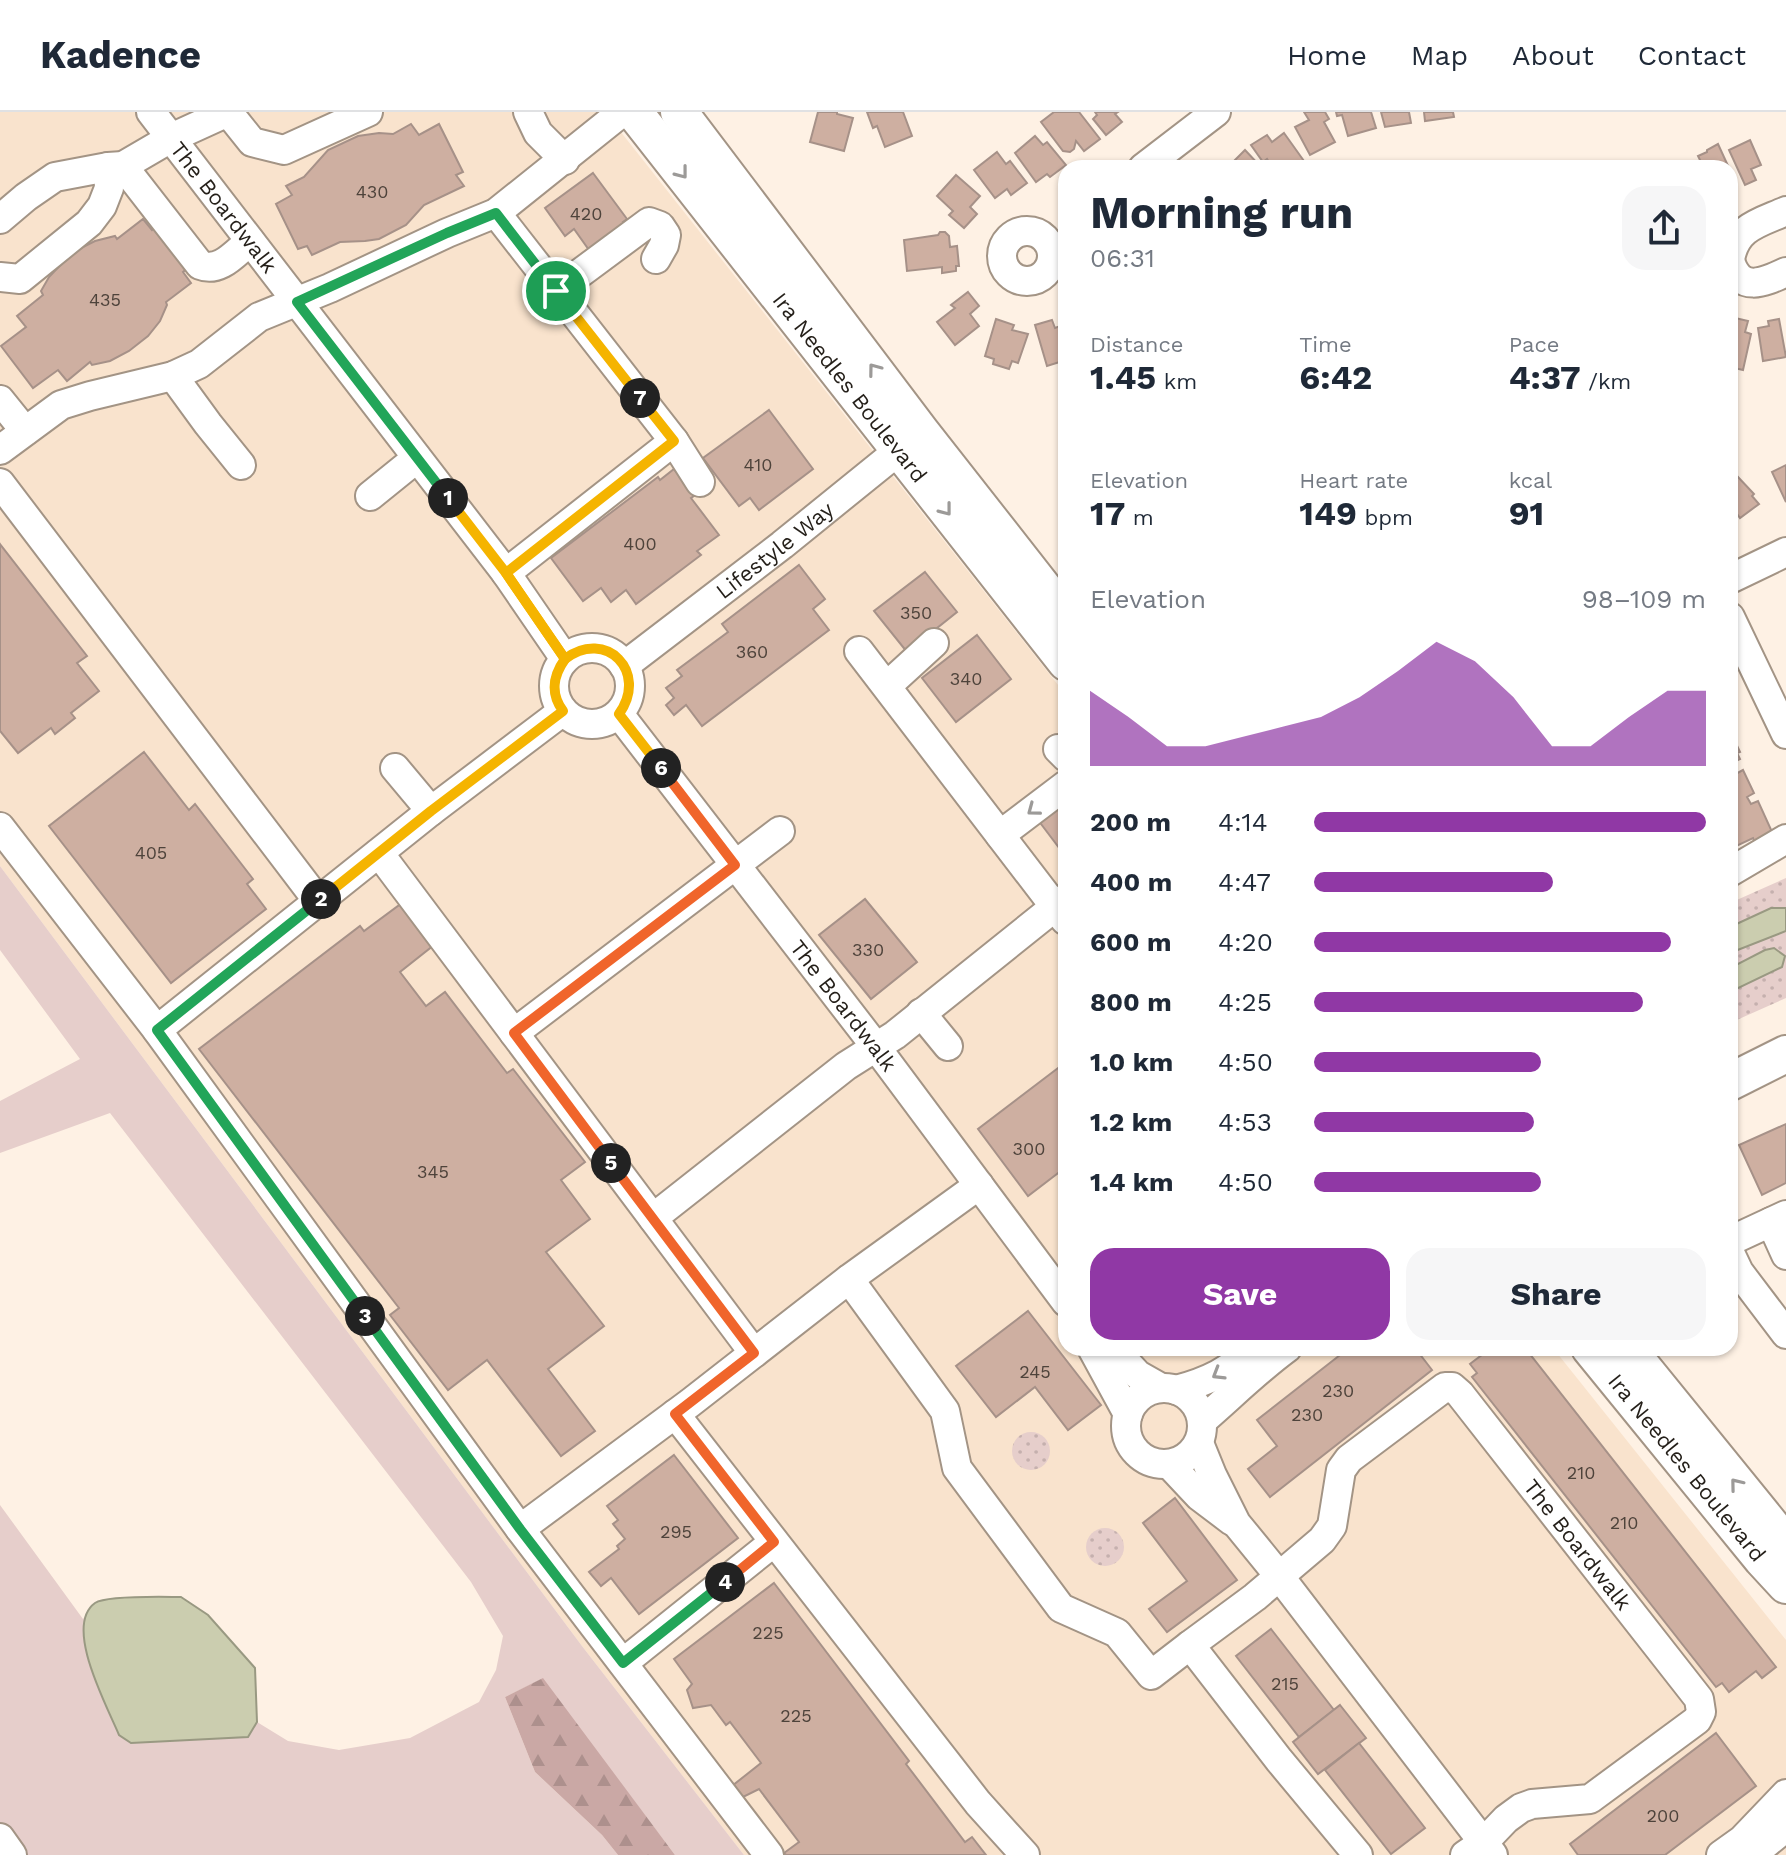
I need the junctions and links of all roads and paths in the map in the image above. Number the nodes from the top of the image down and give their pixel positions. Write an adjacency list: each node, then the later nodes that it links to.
1 (151, 112): 10 (street, The Boardwalk)
2 (228, 112): 3 (street); 10 (street)
3 (368, 112)
4 (528, 112): 11 (street)
5 (622, 112): 11 (street)
6 (634, 112): 29 (main road, Ira Needles Boulevard, one-way to 29)
7 (679, 112): 29 (main road, Ira Needles Boulevard, one-way to 7)
8 (1216, 112): 9 (street)
9 (1187, 120): 12 (street)
10 (171, 138): 13 (street); 18 (street, The Boardwalk)
11 (565, 160): 15 (street)
12 (1150, 160)
13 (116, 167): 16 (street); 18 (street); 22 (street)
14 (1786, 211): 17 (street)
15 (496, 213): 23 (street); 24 (street)
16 (0, 219)
17 (1738, 238)
18 (250, 241): 24 (street, The Boardwalk)
19 (656, 259): 23 (street)
20 (1786, 272): 21 (street)
21 (1738, 276)
22 (0, 277)
23 (556, 291): 28 (street)
24 (297, 302): 25 (street); 31 (street, The Boardwalk)
25 (173, 376): 27 (street); 32 (street)
26 (0, 400): 27 (street)
27 (25, 431): 30 (street)
28 (674, 441): 33 (street); 37 (street)
29 (910, 441): 39 (main road, Ira Needles Boulevard); 43 (main road, Ira Needles Boulevard, one-way to 43); 45 (street, Lifestyle Way)
30 (0, 450)
31 (417, 458): 35 (street); 37 (street, The Boardwalk)
32 (241, 465)
33 (700, 482)
34 (0, 483): 60 (street)
35 (370, 496)
36 (1786, 552): 38 (street)
37 (506, 573): 44 (street, The Boardwalk)
38 (1738, 575)
39 (1058, 608)
40 (1738, 634): 49 (street)
41 (934, 643): 46 (street)
42 (859, 651): 46 (street)
43 (1058, 651)
44 (565, 659): 45 (street); 47 (street)
45 (624, 666): 48 (street)
46 (887, 686): 55 (street)
47 (563, 711): 48 (street); 52 (street)
48 (619, 714): 58 (street, The Boardwalk)
49 (1786, 734)
50 (395, 768): 52 (street)
51 (1058, 791): 55 (street, one-way to 55)
52 (431, 811): 57 (street)
53 (0, 827): 64 (street)
54 (780, 831): 58 (street)
55 (1000, 835): 61 (street)
56 (1786, 839): 59 (street)
57 (379, 853): 60 (street); 65 (street)
58 (735, 865): 65 (street); 67 (street, The Boardwalk)
59 (1738, 867)
60 (318, 901): 64 (street)
61 (1058, 904)
62 (1058, 912): 63 (street)
63 (921, 1013): 66 (street); 67 (street)
64 (157, 1030): 92 (street)
65 (514, 1033): 71 (street)
66 (948, 1046)
67 (876, 1047): 70 (street, The Boardwalk); 71 (street)
68 (1786, 1054): 69 (main road)
69 (1738, 1078)
70 (979, 1185): 76 (street); 77 (street, The Boardwalk)
71 (653, 1218): 79 (street)
72 (1778, 1218): 73 (street); 74 (street)
73 (1738, 1237)
74 (1786, 1255)
75 (1738, 1270): 78 (street)
76 (849, 1279): 79 (street); 97 (street)
77 (1058, 1291)
78 (1786, 1334)
79 (754, 1353): 87 (street)
80 (1096, 1356): 88 (street)
81 (1120, 1356): 86 (street)
82 (1245, 1356): 86 (street, one-way to 86)
83 (1276, 1356): 89 (street)
84 (1597, 1356): 96 (main road, Ira Needles Boulevard)
85 (1633, 1356): 94 (main road, Ira Needles Boulevard, one-way to 85)
86 (1169, 1389): 88 (street); 89 (street)
87 (675, 1414): 92 (street); 93 (street)
88 (1128, 1414): 90 (street)
89 (1201, 1432): 90 (street); 91 (street, The Boardwalk)
90 (1169, 1464): 91 (street, The Boardwalk)
91 (1236, 1523): 95 (street, The Boardwalk)
92 (520, 1529): 98 (street)
93 (774, 1542): 98 (street); 105 (street)
94 (1786, 1544)
95 (1280, 1577): 97 (street); 102 (street, The Boardwalk); 102 (street, The Boardwalk)
96 (1786, 1585)
97 (1190, 1645): 106 (street)
98 (623, 1663): 104 (street)
99 (1786, 1794): 107 (street)
100 (1786, 1827): 108 (street)
101 (0, 1838): 103 (street)
102 (1480, 1851)
103 (12, 1855)
104 (769, 1855)
105 (1025, 1855)
106 (1358, 1855)
107 (1721, 1855)
108 (1753, 1855)

